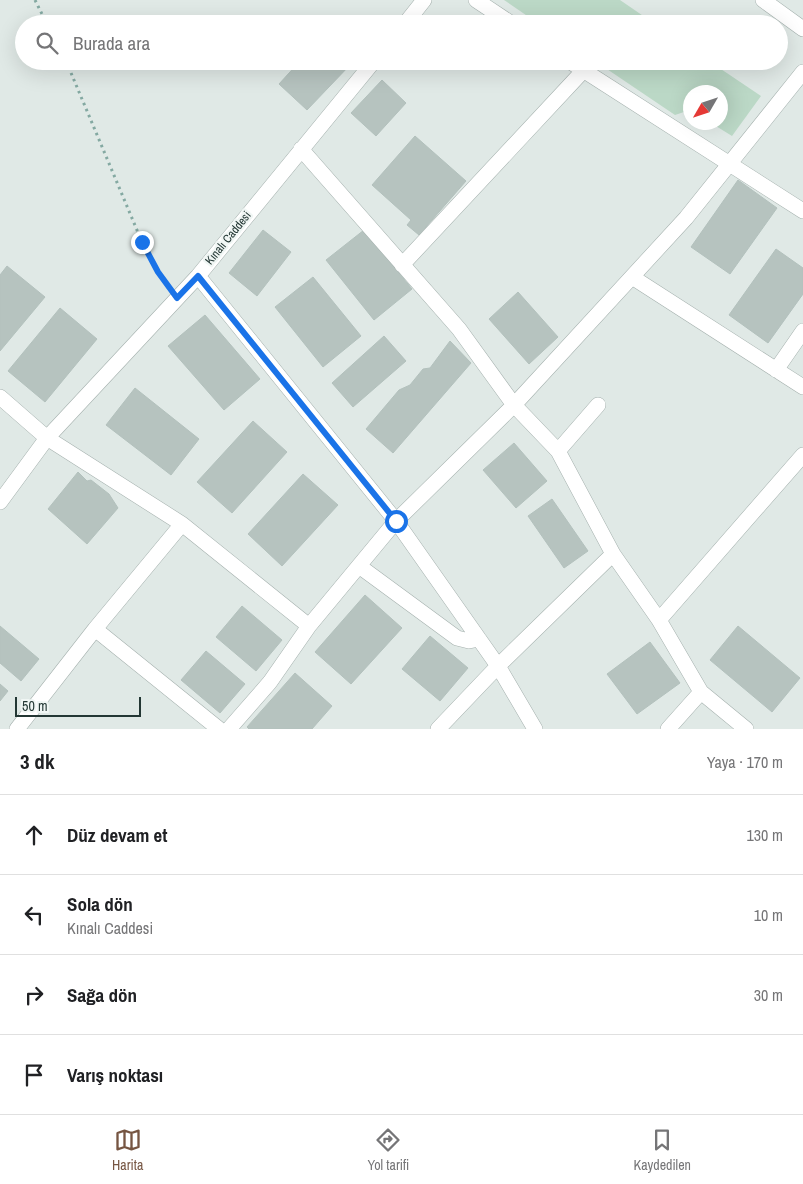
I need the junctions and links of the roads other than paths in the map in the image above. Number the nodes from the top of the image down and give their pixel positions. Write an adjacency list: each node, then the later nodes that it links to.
1 (424, 0): 4 (street)
2 (476, 0): 5 (street)
3 (763, 0): 6 (street)
4 (412, 15)
5 (498, 15)
6 (784, 15)
7 (788, 18): 8 (street)
8 (803, 29)
9 (367, 70): 12 (street, Kınalı Caddesi)
10 (583, 71): 13 (street); 15 (street)
11 (803, 72): 13 (street)
12 (301, 149): 15 (street); 16 (street, Kınalı Caddesi)
13 (730, 164): 14 (street); 17 (street)
14 (803, 211)
15 (402, 265): 22 (street)
16 (198, 276): 24 (street, Kınalı Caddesi); 28 (street)
17 (632, 277): 19 (street); 22 (street)
18 (803, 331): 19 (street)
19 (776, 370): 20 (street)
20 (803, 387)
21 (0, 397): 24 (street)
22 (514, 405): 25 (street); 28 (street)
23 (598, 405): 25 (street)
24 (47, 438): 27 (street, Kınalı Caddesi); 29 (street)
25 (558, 451): 30 (street)
26 (803, 455): 32 (street)
27 (0, 502)
28 (396, 521): 31 (street); 35 (street)
29 (182, 524): 33 (street); 34 (street)
30 (612, 554): 32 (street); 36 (street)
31 (358, 566): 33 (street); 35 (street)
32 (659, 620): 37 (street)
33 (309, 626): 40 (street)
34 (95, 629): 38 (street); 39 (street)
35 (479, 639): 36 (street)
36 (498, 666): 41 (street); 42 (street)
37 (701, 692): 43 (street); 44 (street)
38 (17, 729)
39 (220, 729)
40 (229, 729)
41 (438, 729)
42 (535, 729)
43 (668, 729)
44 (746, 729)

